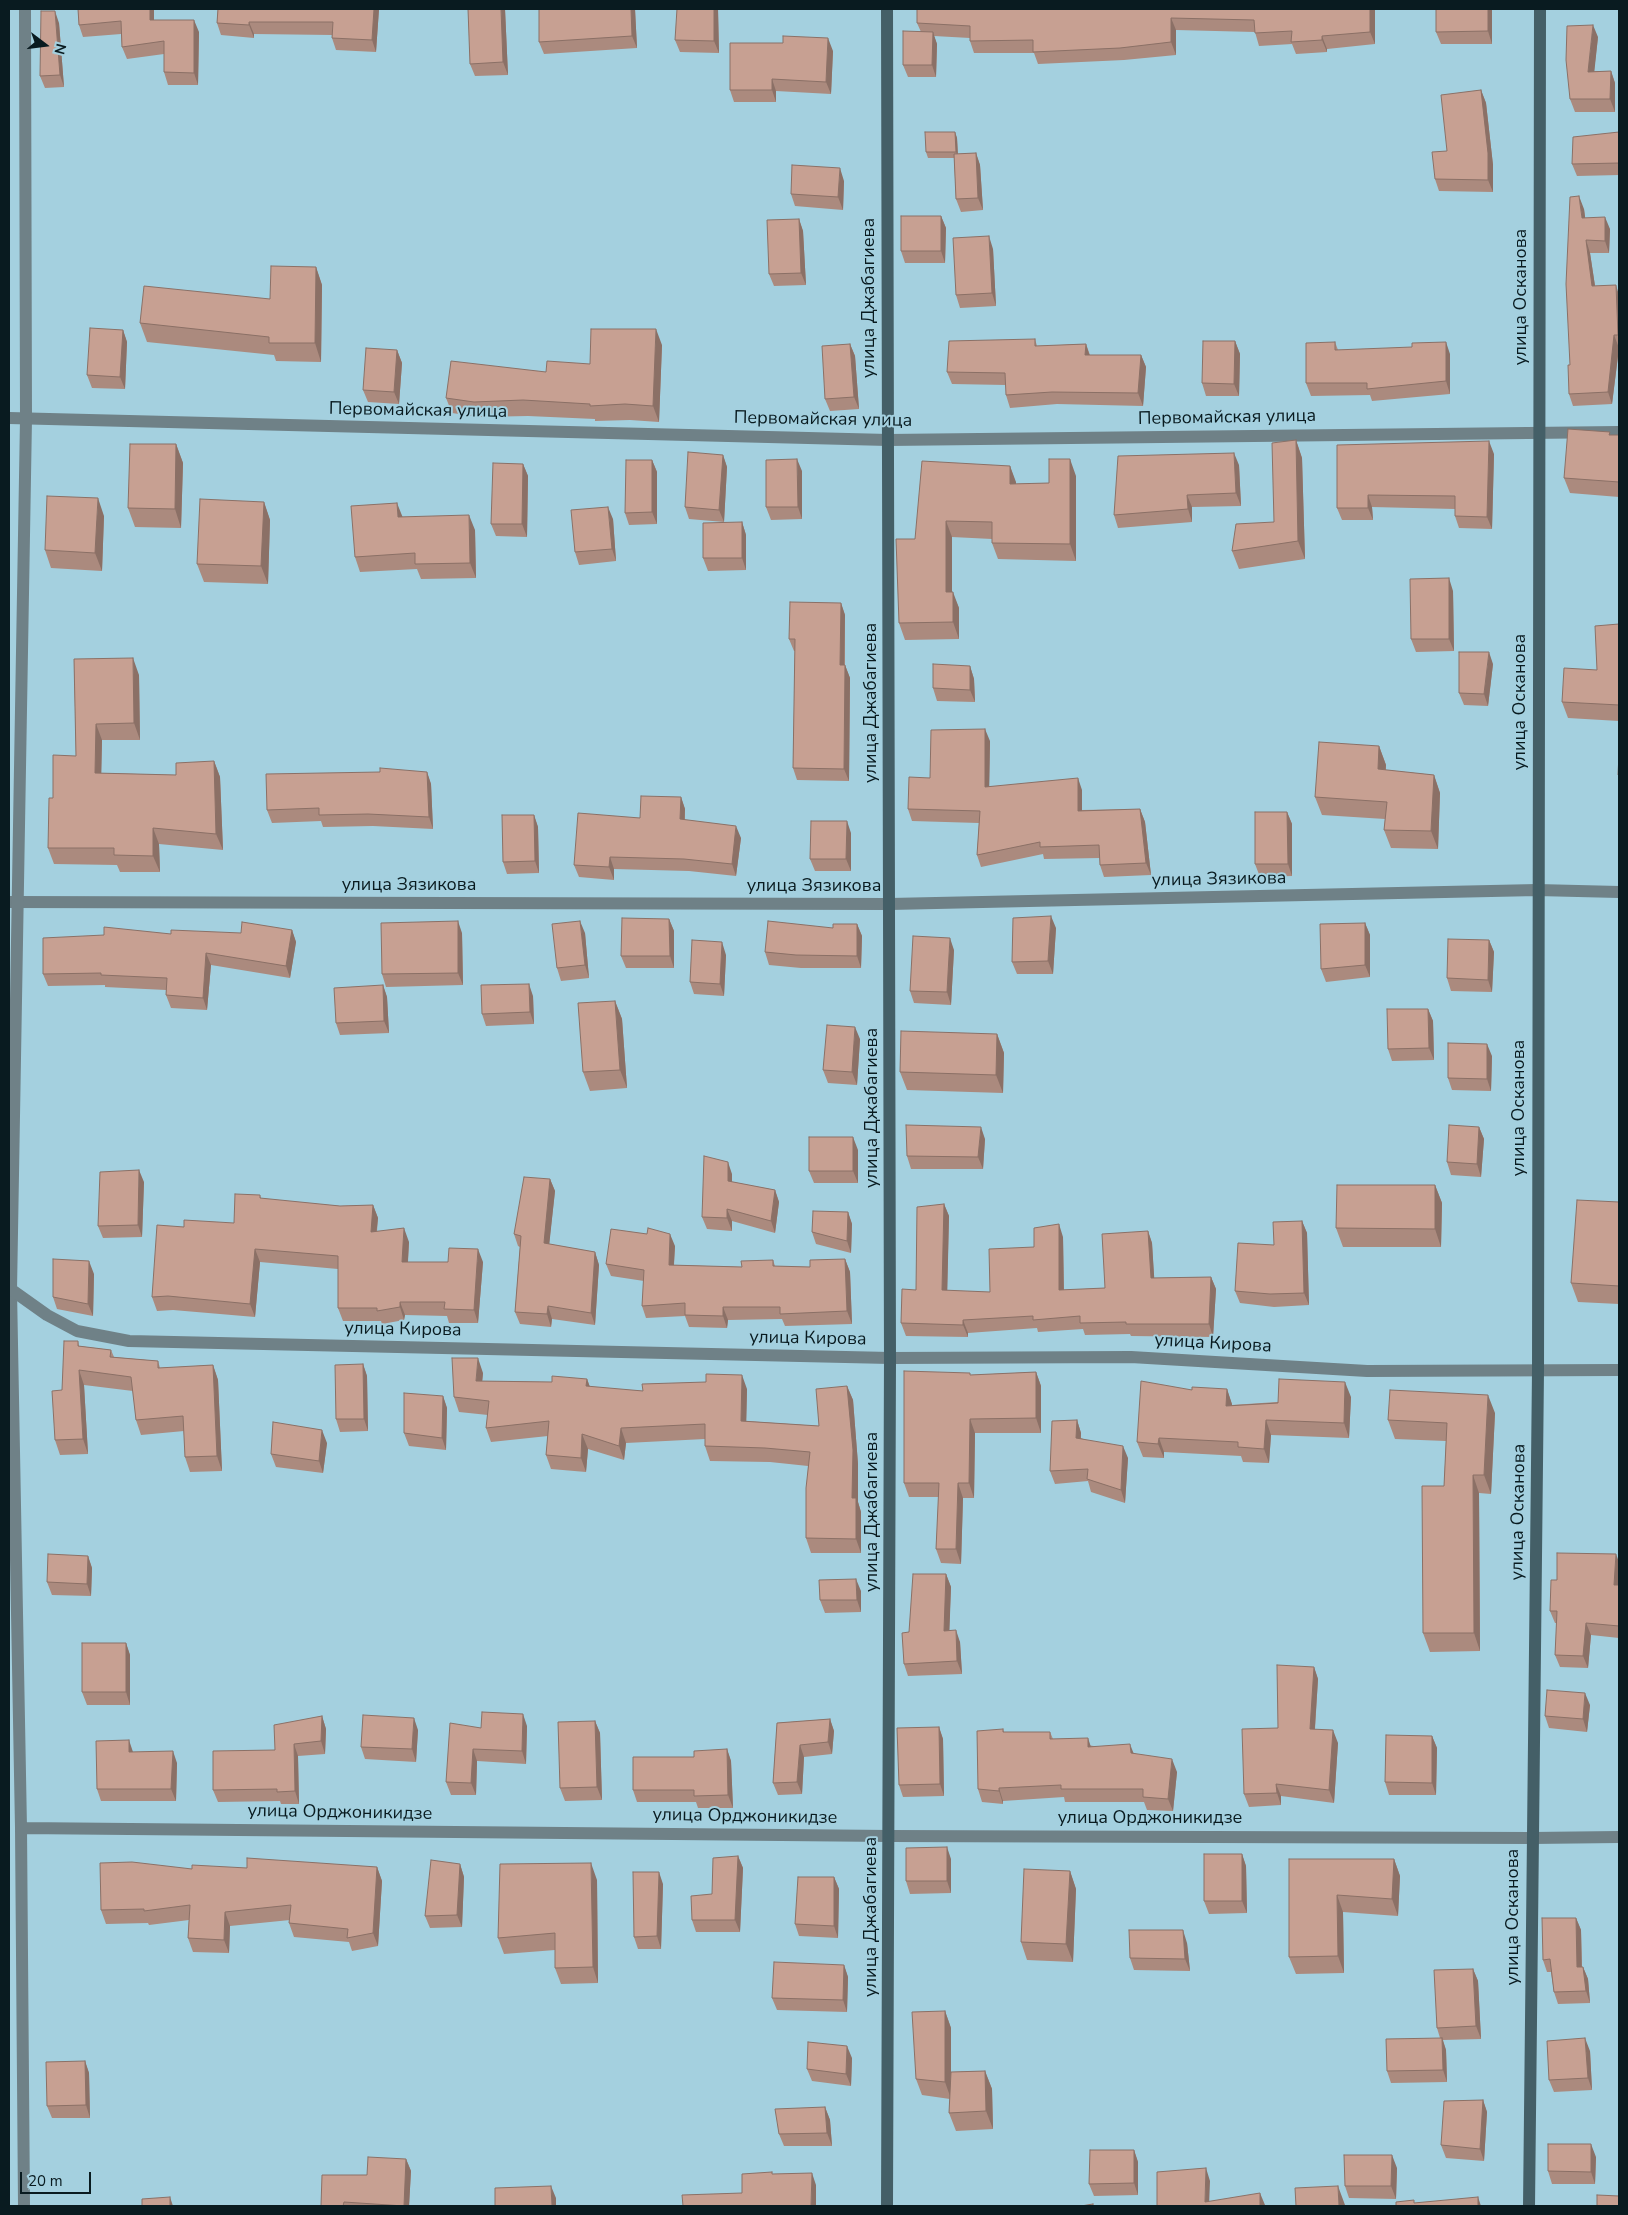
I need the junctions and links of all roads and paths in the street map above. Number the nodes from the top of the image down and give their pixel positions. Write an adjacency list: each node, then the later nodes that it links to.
1 (26, 9): 5 (street)
2 (888, 9): 8 (main road, улица Джабагиева)
3 (1540, 9): 6 (main road, улица Осканова)
4 (9, 418): 5 (street, Первомайская улица)
5 (26, 419): 8 (street, Первомайская улица); 11 (street)
6 (1539, 432): 7 (street, Первомайская улица); 8 (street, Первомайская улица); 9 (main road, улица Осканова)
7 (1619, 432)
8 (888, 440): 12 (main road, улица Джабагиева)
9 (1538, 890): 10 (street, улица Зязикова); 12 (street, улица Зязикова); 16 (main road, улица Осканова)
10 (1619, 892)
11 (13, 903): 12 (street, улица Зязикова); 13 (street)
12 (890, 904): 14 (main road, улица Джабагиева)
13 (10, 1289): 14 (street, улица Кирова); 17 (street)
14 (890, 1358): 16 (street, улица Кирова); 18 (main road, улица Джабагиева)
15 (1619, 1370): 16 (street, улица Кирова)
16 (1538, 1371): 20 (main road, улица Осканова)
17 (21, 1828): 18 (street, улица Орджоникидзе); 21 (street)
18 (890, 1836): 20 (street, улица Орджоникидзе); 22 (main road, улица Джабагиева)
19 (1619, 1837): 20 (street, улица Орджоникидзе)
20 (1532, 1838): 23 (main road, улица Осканова)
21 (24, 2206)
22 (888, 2206)
23 (1529, 2206)

